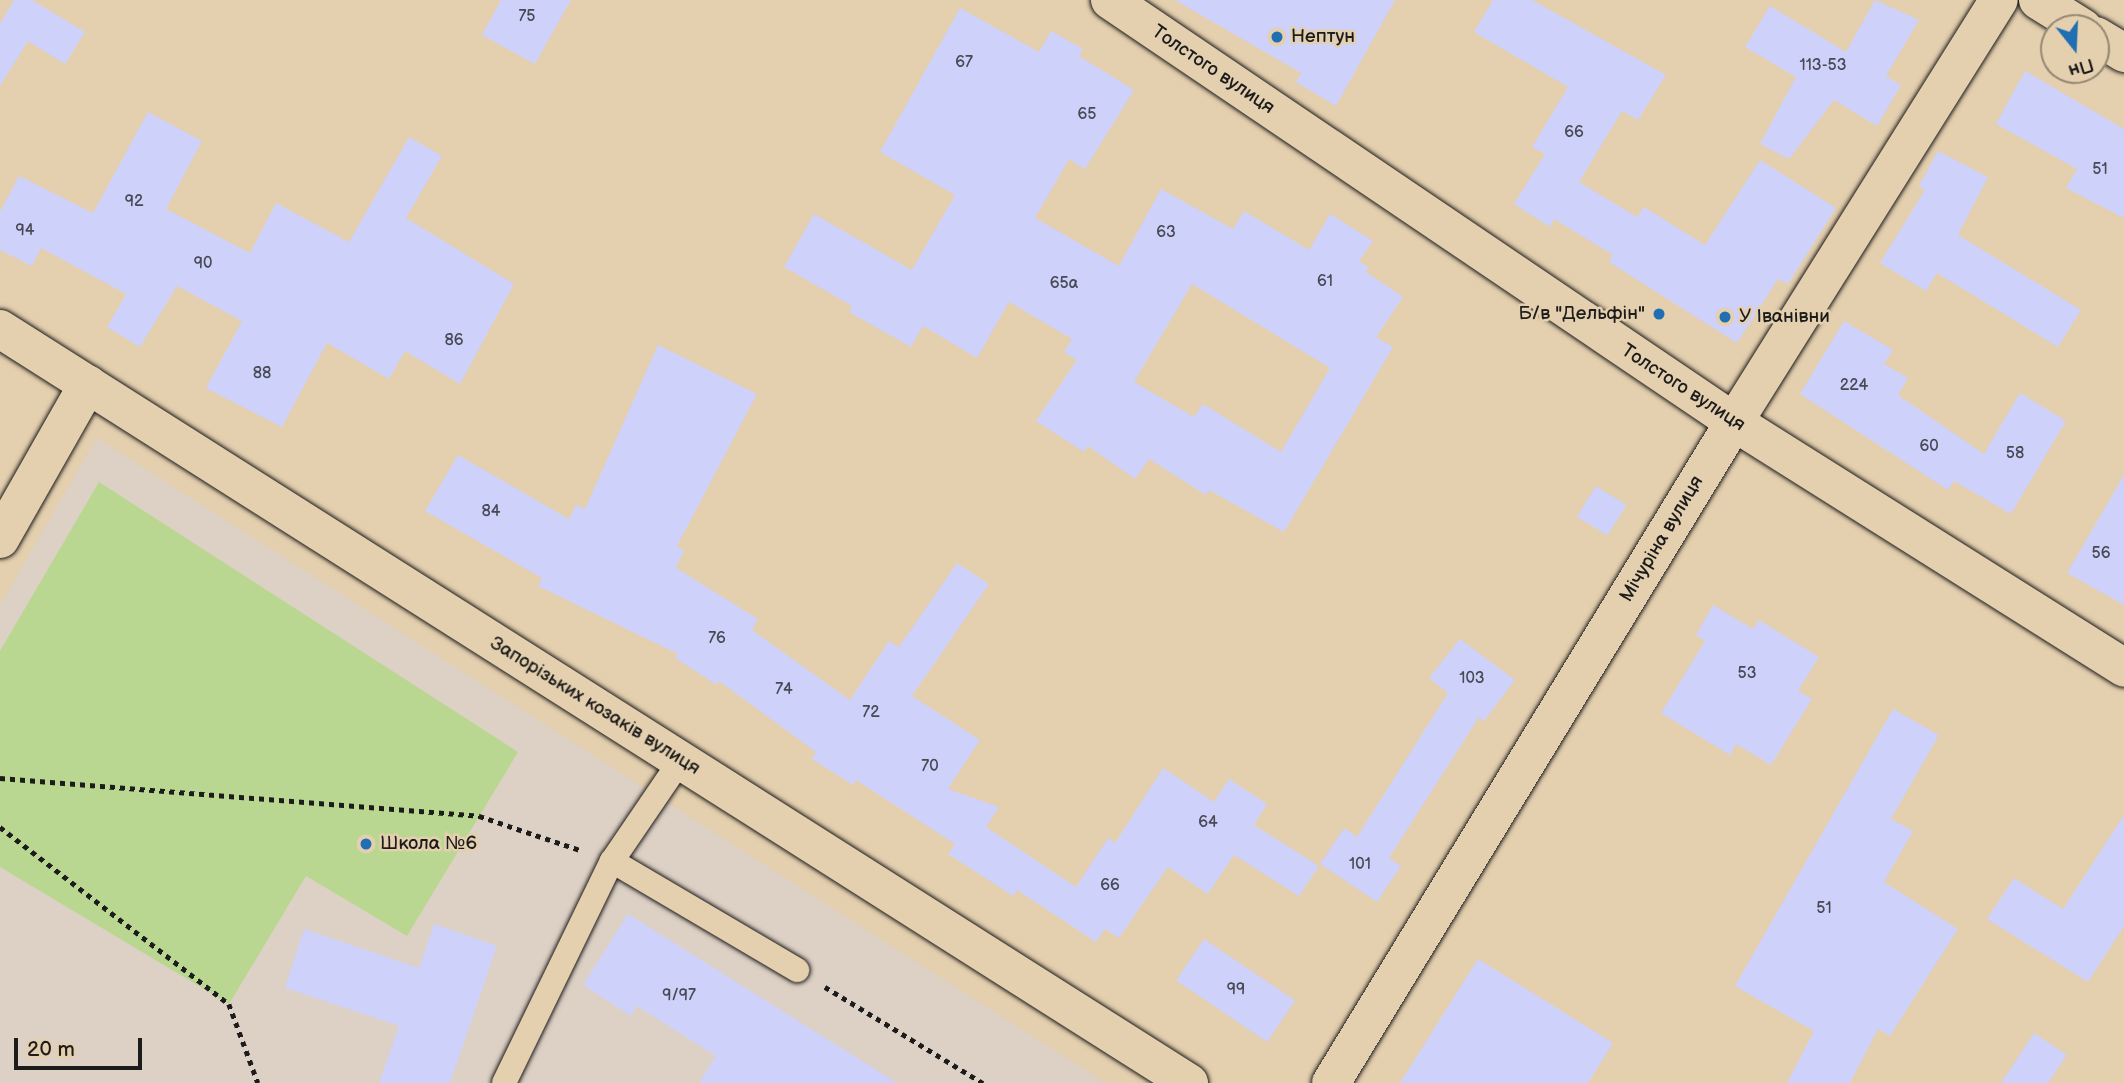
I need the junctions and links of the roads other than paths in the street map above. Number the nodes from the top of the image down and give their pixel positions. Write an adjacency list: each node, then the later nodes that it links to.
1 (1110, 0): 7 (main road, Толстого вулиця)
2 (1999, 0): 7 (main road, Мічуріна вулиця)
3 (2038, 0): 4 (main road)
4 (2061, 14)
5 (0, 329): 6 (main road, Запорізьких козаків вулиця)
6 (88, 384): 8 (main road); 10 (main road, Запорізьких козаків вулиця)
7 (1734, 422): 9 (main road, Толстого вулиця); 15 (main road, Мічуріна вулиця)
8 (0, 539)
9 (2124, 668)
10 (681, 760): 11 (lane); 14 (main road, Запорізьких козаків вулиця)
11 (612, 861): 12 (lane); 13 (lane)
12 (797, 971)
13 (504, 1083)
14 (1189, 1083)
15 (1331, 1083)

